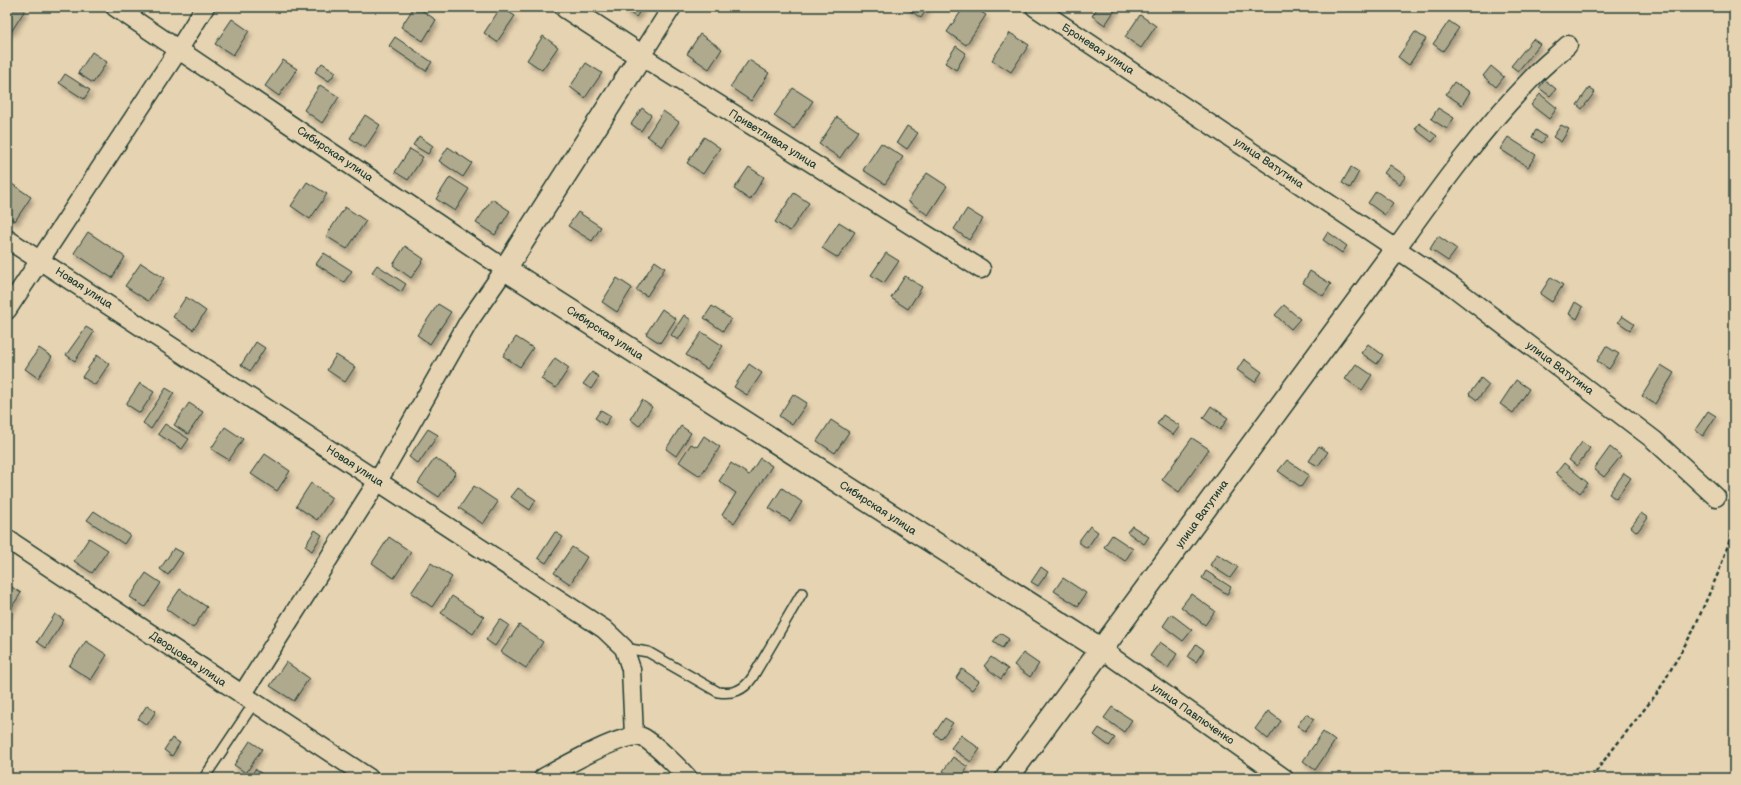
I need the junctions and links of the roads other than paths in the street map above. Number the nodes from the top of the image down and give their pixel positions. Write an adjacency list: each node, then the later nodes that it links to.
1 (115, 7): 7 (street, Сибирская улица)
2 (205, 7): 7 (street)
3 (566, 7): 8 (street, Приветливая улица)
4 (672, 7): 8 (street)
5 (1035, 7): 9 (street, Броневая улица)
6 (1568, 45): 11 (street, улица Ватутина)
7 (179, 49): 12 (street); 13 (street, Сибирская улица)
8 (641, 56): 13 (street); 14 (street, Приветливая улица)
9 (1142, 77): 11 (street, улица Ватутина)
10 (7, 239): 12 (street, Новая улица)
11 (1396, 249): 17 (street, улица Ватутина); 21 (street, улица Ватутина)
12 (40, 259): 15 (street); 16 (street, Новая улица)
13 (505, 269): 16 (street); 21 (street, Сибирская улица)
14 (981, 269)
15 (7, 310)
16 (378, 481): 20 (street, Новая улица); 22 (street)
17 (1716, 497)
18 (7, 539): 22 (street, Дворцовая улица)
19 (802, 593): 20 (lane)
20 (624, 648): 23 (street, Новая улица)
21 (1102, 650): 28 (street, улица Ватутина); 29 (street, улица Павлюченко)
22 (248, 699): 24 (lane); 25 (street, Дворцовая улица)
23 (634, 736): 26 (street); 27 (street)
24 (204, 778)
25 (369, 778)
26 (543, 778)
27 (688, 778)
28 (1007, 778)
29 (1284, 778)

